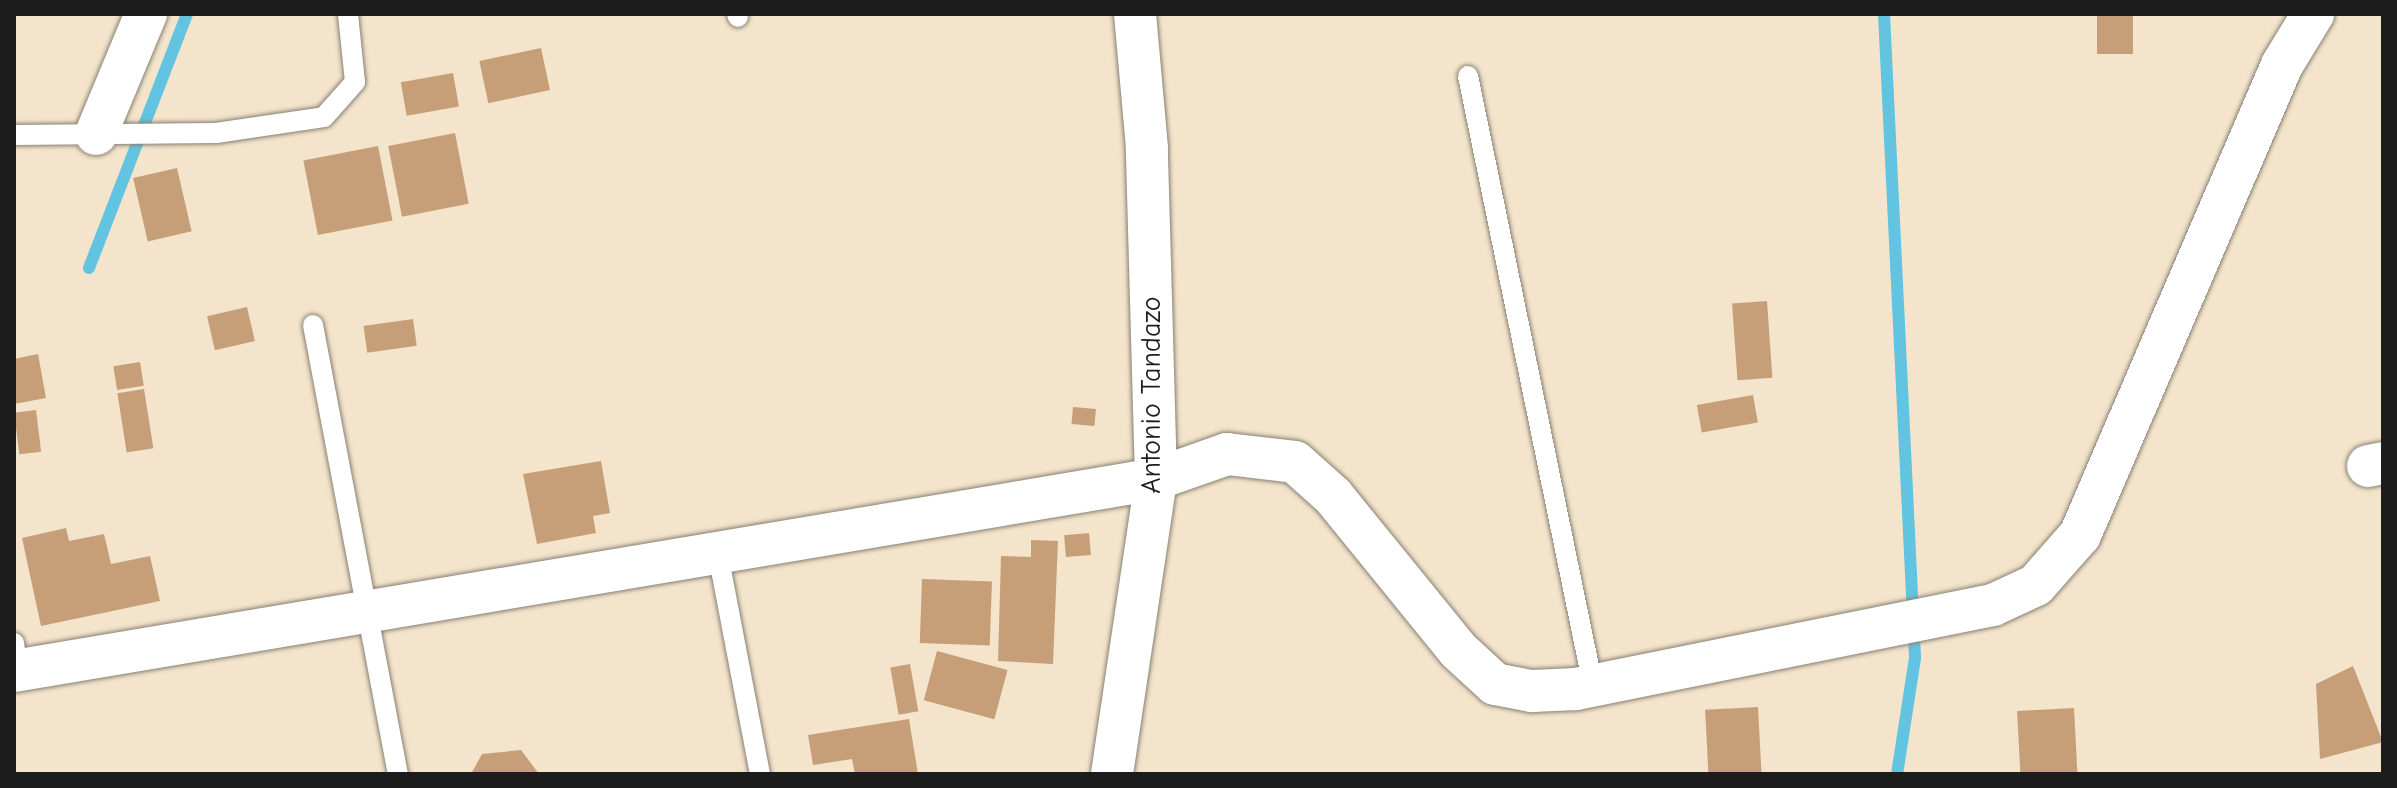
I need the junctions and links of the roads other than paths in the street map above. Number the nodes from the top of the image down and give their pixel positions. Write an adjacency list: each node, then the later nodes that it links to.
1 (146, 14): 6 (street)
2 (348, 14): 6 (lane)
3 (1135, 14): 9 (street, Antonio Tandazo)
4 (2313, 14): 13 (street)
5 (1468, 76): 13 (lane)
6 (96, 134): 7 (lane)
7 (14, 135)
8 (313, 325): 11 (lane)
9 (1156, 479): 10 (street); 13 (street); 16 (street, Antonio Tandazo)
10 (718, 554): 11 (street); 15 (lane)
11 (370, 613): 12 (street); 14 (lane)
12 (15, 662)
13 (1593, 686)
14 (398, 774)
15 (760, 774)
16 (1112, 774)

